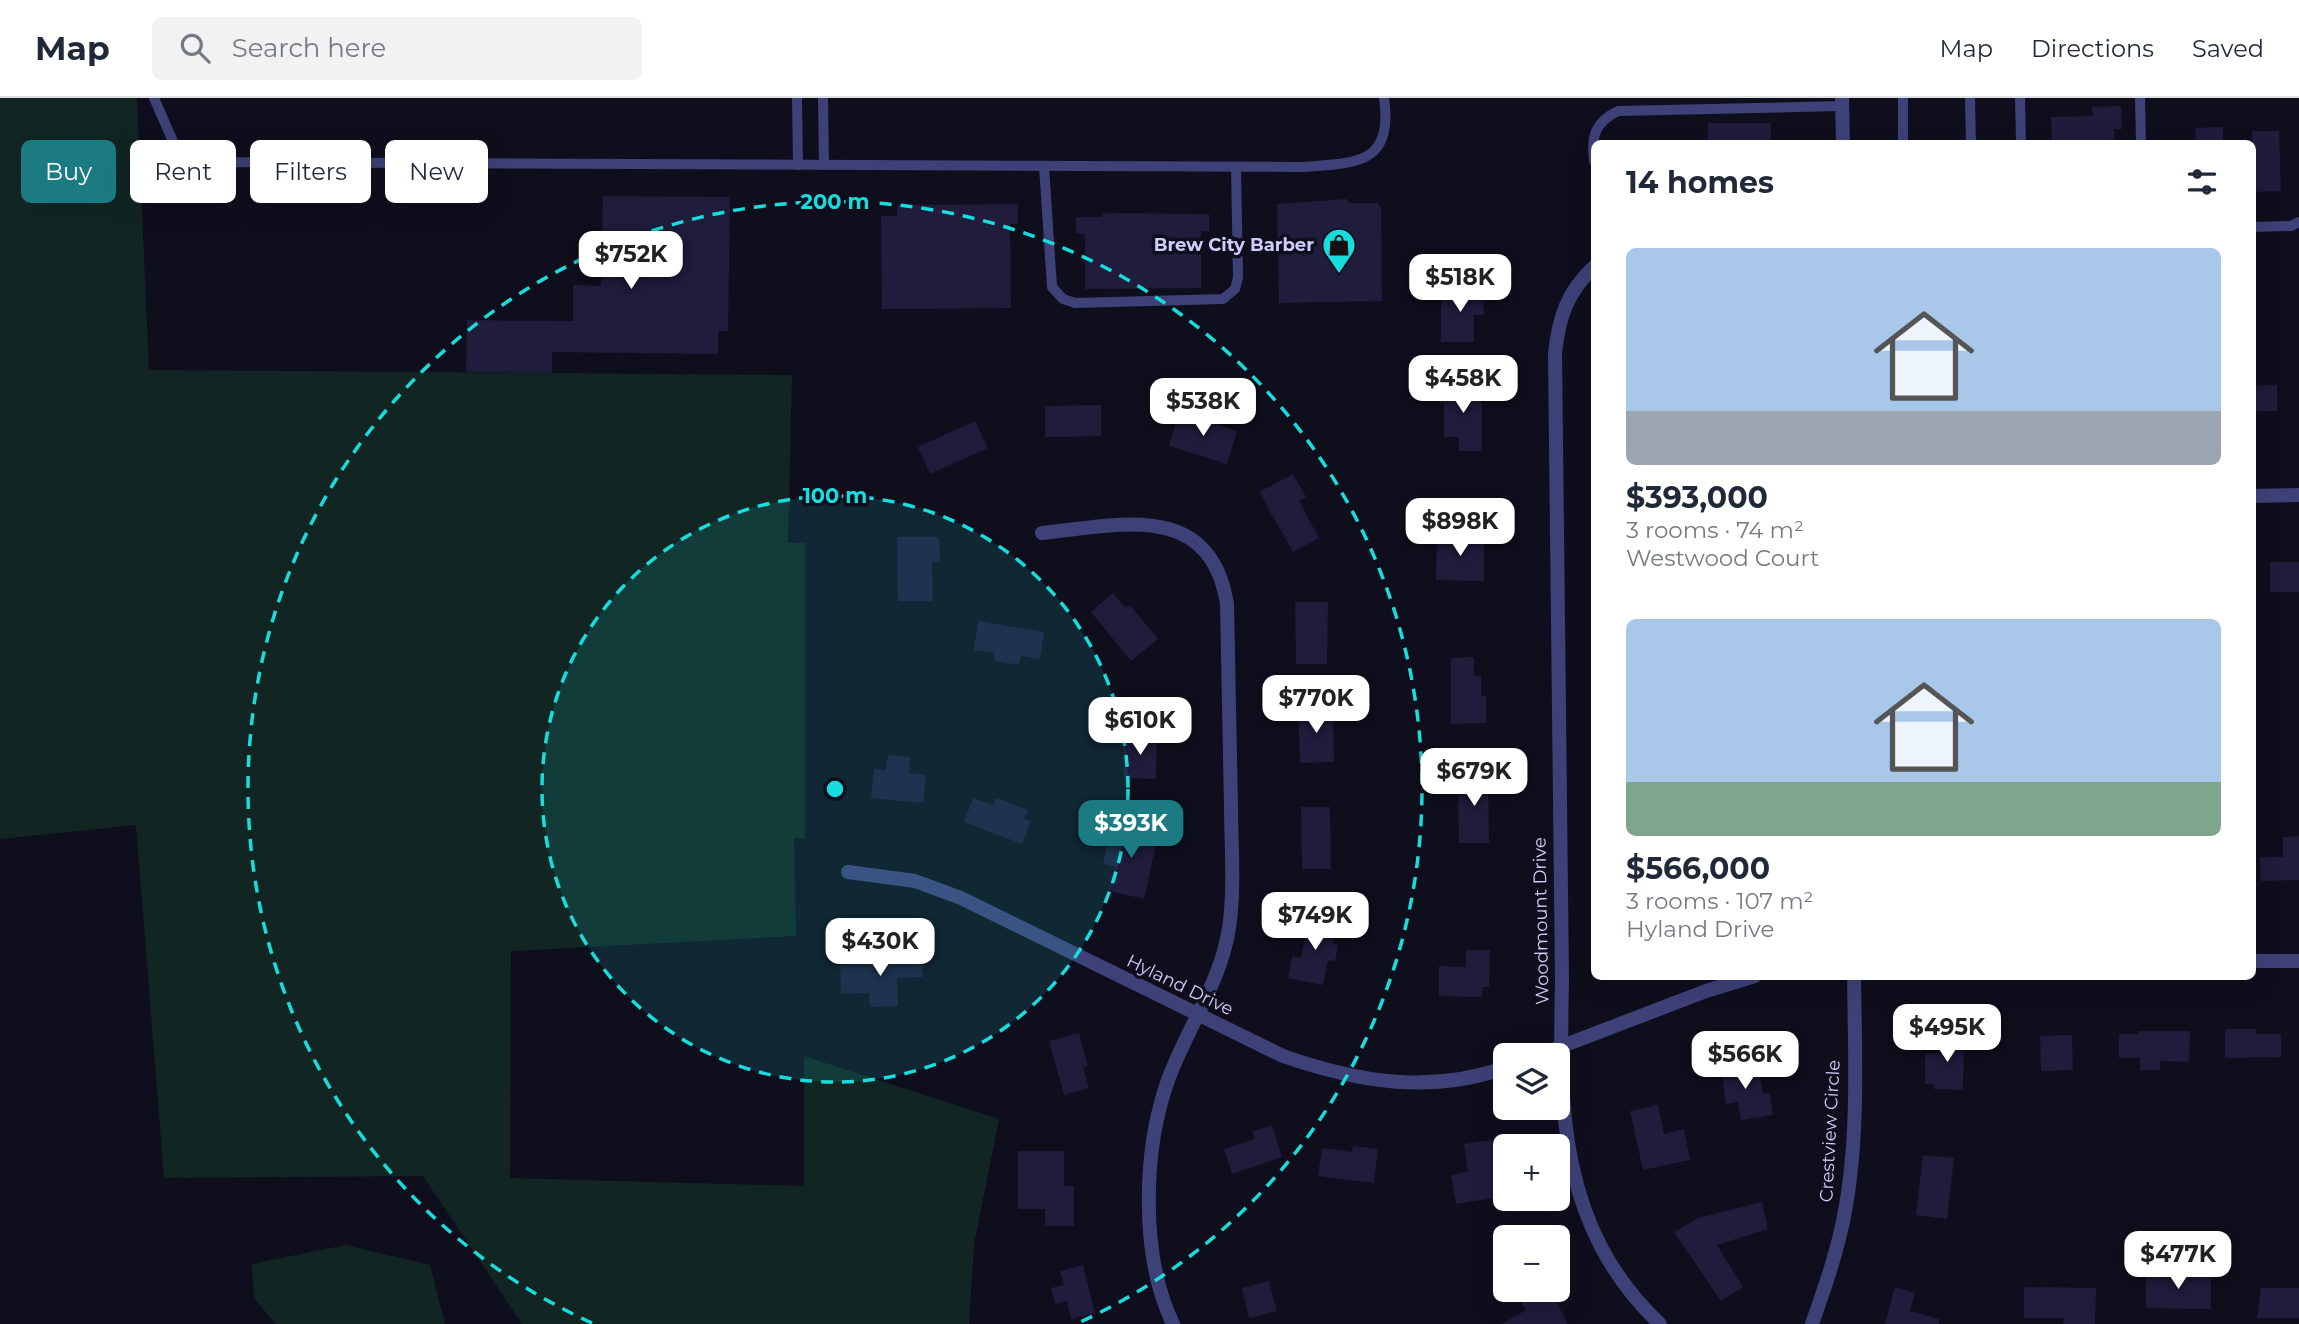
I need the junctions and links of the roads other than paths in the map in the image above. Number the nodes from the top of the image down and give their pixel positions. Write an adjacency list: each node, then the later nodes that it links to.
1 (154, 98): 16 (lane)
2 (797, 98): 16 (lane)
3 (823, 98): 17 (lane)
4 (1384, 98): 19 (lane)
5 (1903, 98): 12 (lane)
6 (1970, 98): 13 (lane)
7 (2020, 98): 14 (lane)
8 (2140, 98): 15 (lane)
9 (1842, 102): 10 (lane); 11 (street)
10 (1594, 140)
11 (1843, 140)
12 (1903, 140)
13 (1971, 140)
14 (2021, 140)
15 (2141, 140)
16 (798, 165): 17 (lane)
17 (824, 165): 18 (lane)
18 (1044, 166): 19 (lane); 19 (lane)
19 (1236, 167)
20 (2299, 222): 21 (lane)
21 (2256, 228)
22 (1591, 270): 32 (street, Woodmount Drive)
23 (2299, 495): 24 (street)
24 (2256, 496)
25 (1042, 533): 31 (street)
26 (848, 872): 31 (street, Hyland Drive)
27 (2256, 961): 28 (street)
28 (2299, 961)
29 (1742, 980): 33 (street)
30 (1854, 980): 38 (street, Crestview Circle)
31 (1197, 1015): 34 (street, Hyland Drive); 36 (street)
32 (1560, 1043)
33 (1568, 1043)
34 (1493, 1072)
35 (1564, 1120): 37 (street, Woodmount Drive)
36 (1173, 1324)
37 (1660, 1324)
38 (1812, 1324)

